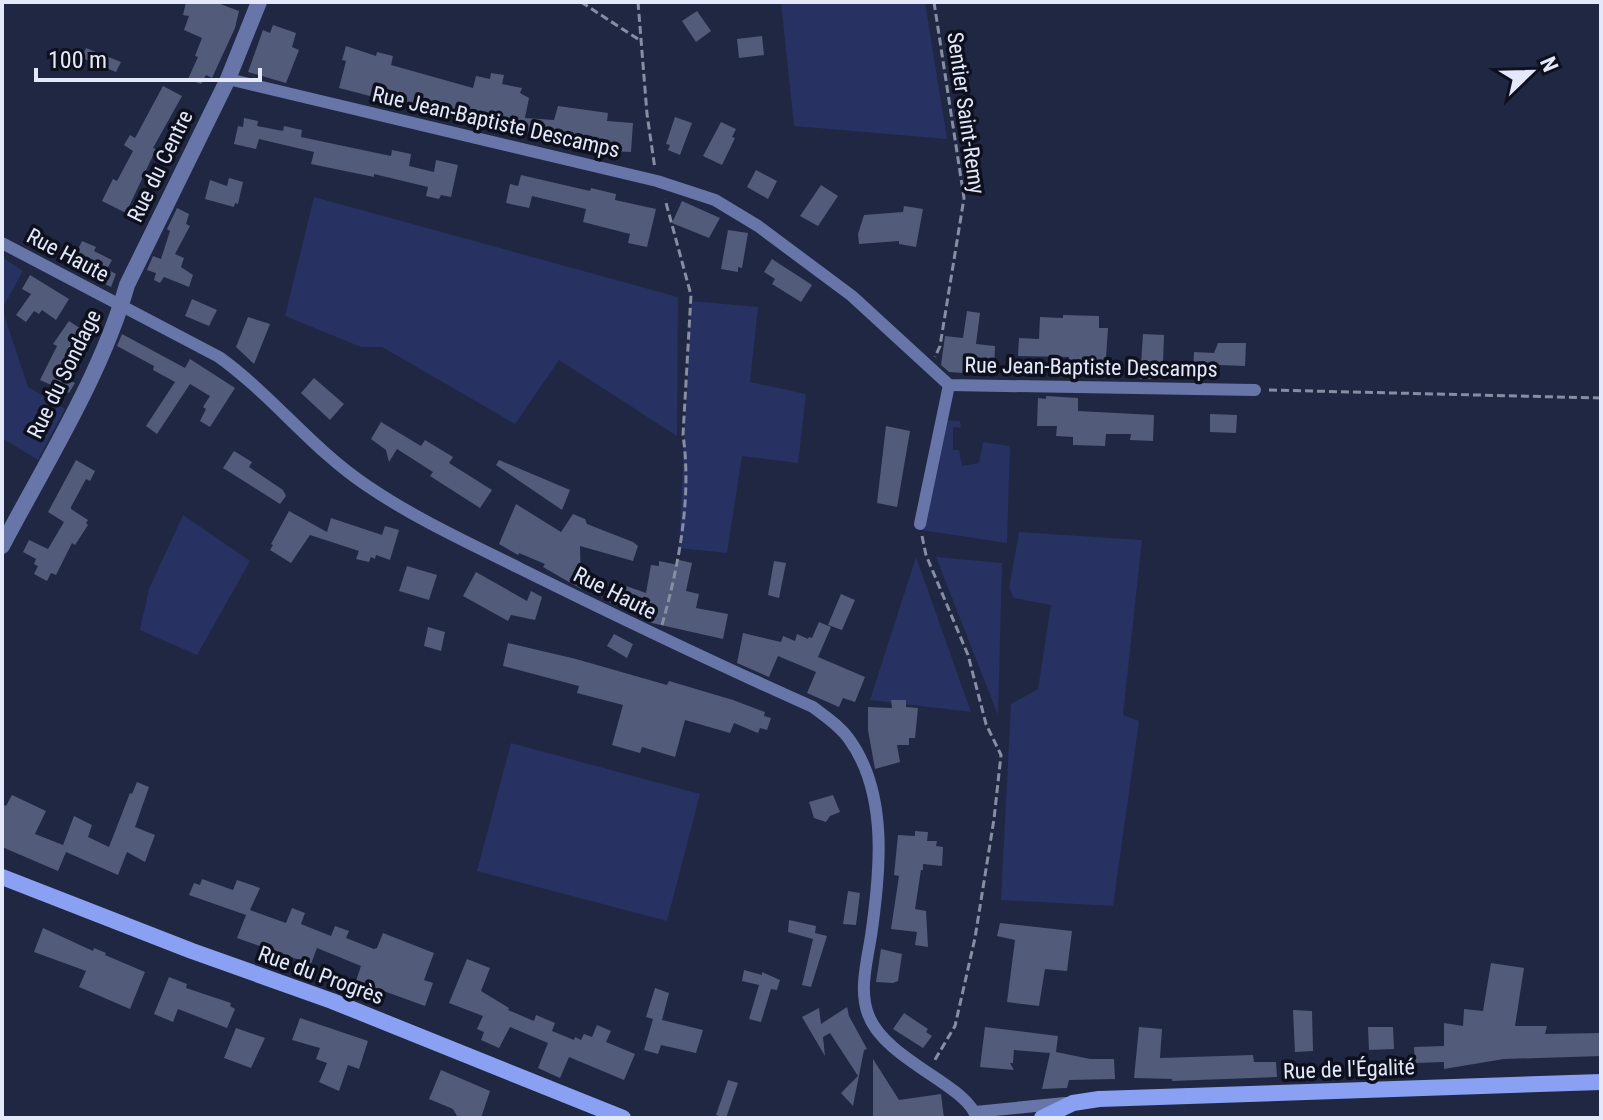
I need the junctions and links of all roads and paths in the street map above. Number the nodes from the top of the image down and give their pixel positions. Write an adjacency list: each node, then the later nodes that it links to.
1 (259, 2): 6 (street, Rue du Centre)
2 (581, 2): 5 (path)
3 (638, 2): 5 (path)
4 (934, 2): 10 (path, Sentier Saint-Remy)
5 (641, 41): 7 (path)
6 (228, 79): 7 (street, Rue Jean-Baptiste Descamps); 9 (street, Rue du Centre)
7 (657, 181): 10 (street, Rue Jean-Baptiste Descamps); 16 (path)
8 (2, 243): 9 (street, Rue Haute)
9 (121, 306): 15 (street, Rue du Sondage); 16 (street, Rue Haute)
10 (930, 368): 11 (street, Rue Jean-Baptiste Descamps)
11 (949, 385): 12 (street, Rue Jean-Baptiste Descamps); 14 (street)
12 (1255, 390): 13 (path)
13 (1601, 398)
14 (920, 524): 18 (path)
15 (2, 546)
16 (659, 638): 18 (street, Rue Haute)
17 (2, 877): 22 (main road, Rue du Progrès)
18 (924, 1073): 21 (street, Rue Haute)
19 (1601, 1082): 20 (main road, Rue de l'Égalité)
20 (1073, 1103): 21 (street); 23 (main road)
21 (975, 1115)
22 (623, 1118)
23 (1042, 1118)

